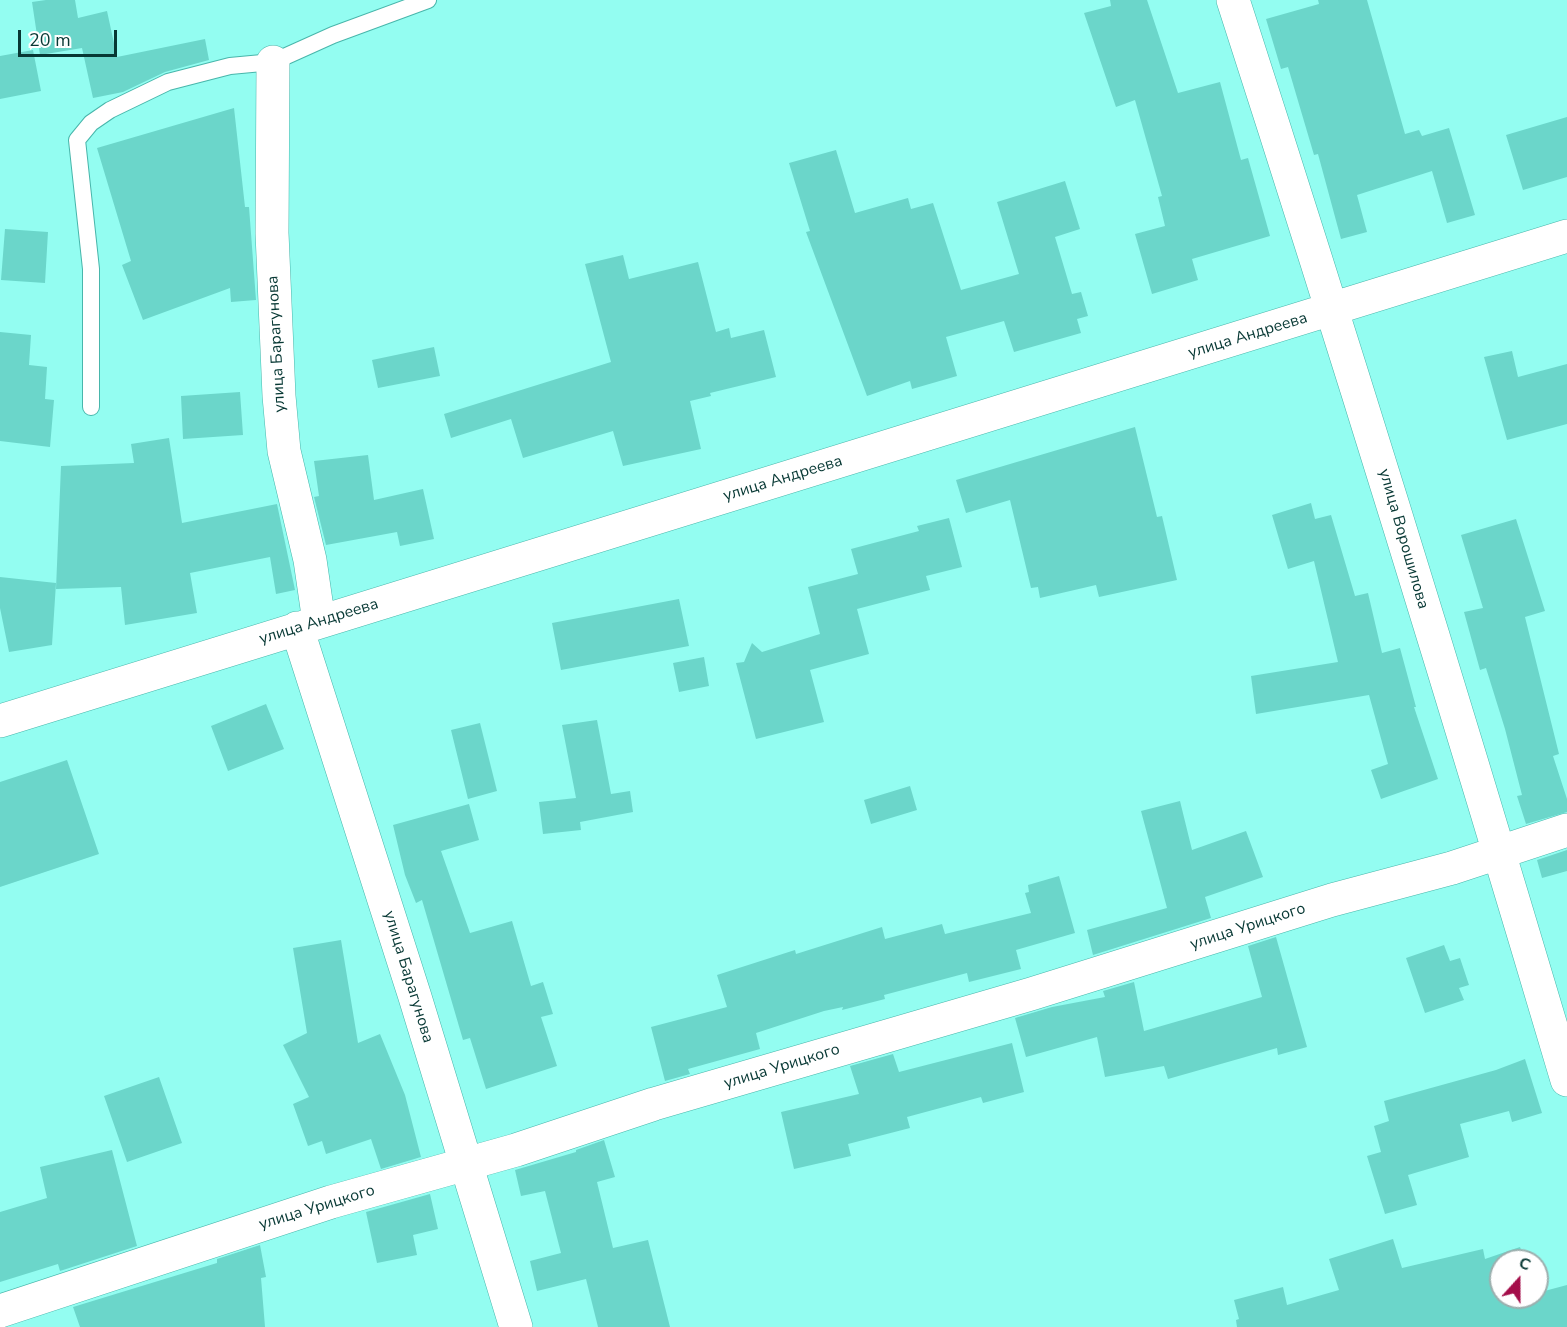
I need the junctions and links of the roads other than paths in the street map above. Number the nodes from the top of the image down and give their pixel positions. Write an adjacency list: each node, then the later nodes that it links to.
1 (428, 0): 3 (lane)
2 (1233, 0): 5 (street, улица Ворошилова)
3 (273, 62): 6 (lane); 7 (street, улица Барагунова)
4 (1567, 236): 5 (street, улица Андреева)
5 (1333, 309): 7 (street, улица Андреева); 10 (street, улица Ворошилова)
6 (91, 407)
7 (308, 625): 8 (street, улица Андреева); 12 (street, улица Барагунова)
8 (0, 721)
9 (1567, 830): 10 (street, улица Урицкого)
10 (1500, 850): 11 (street, улица Ворошилова); 12 (street, улица Урицкого)
11 (1567, 1080)
12 (466, 1164): 13 (street, улица Урицкого); 14 (street, улица Барагунова)
13 (0, 1311)
14 (516, 1327)

